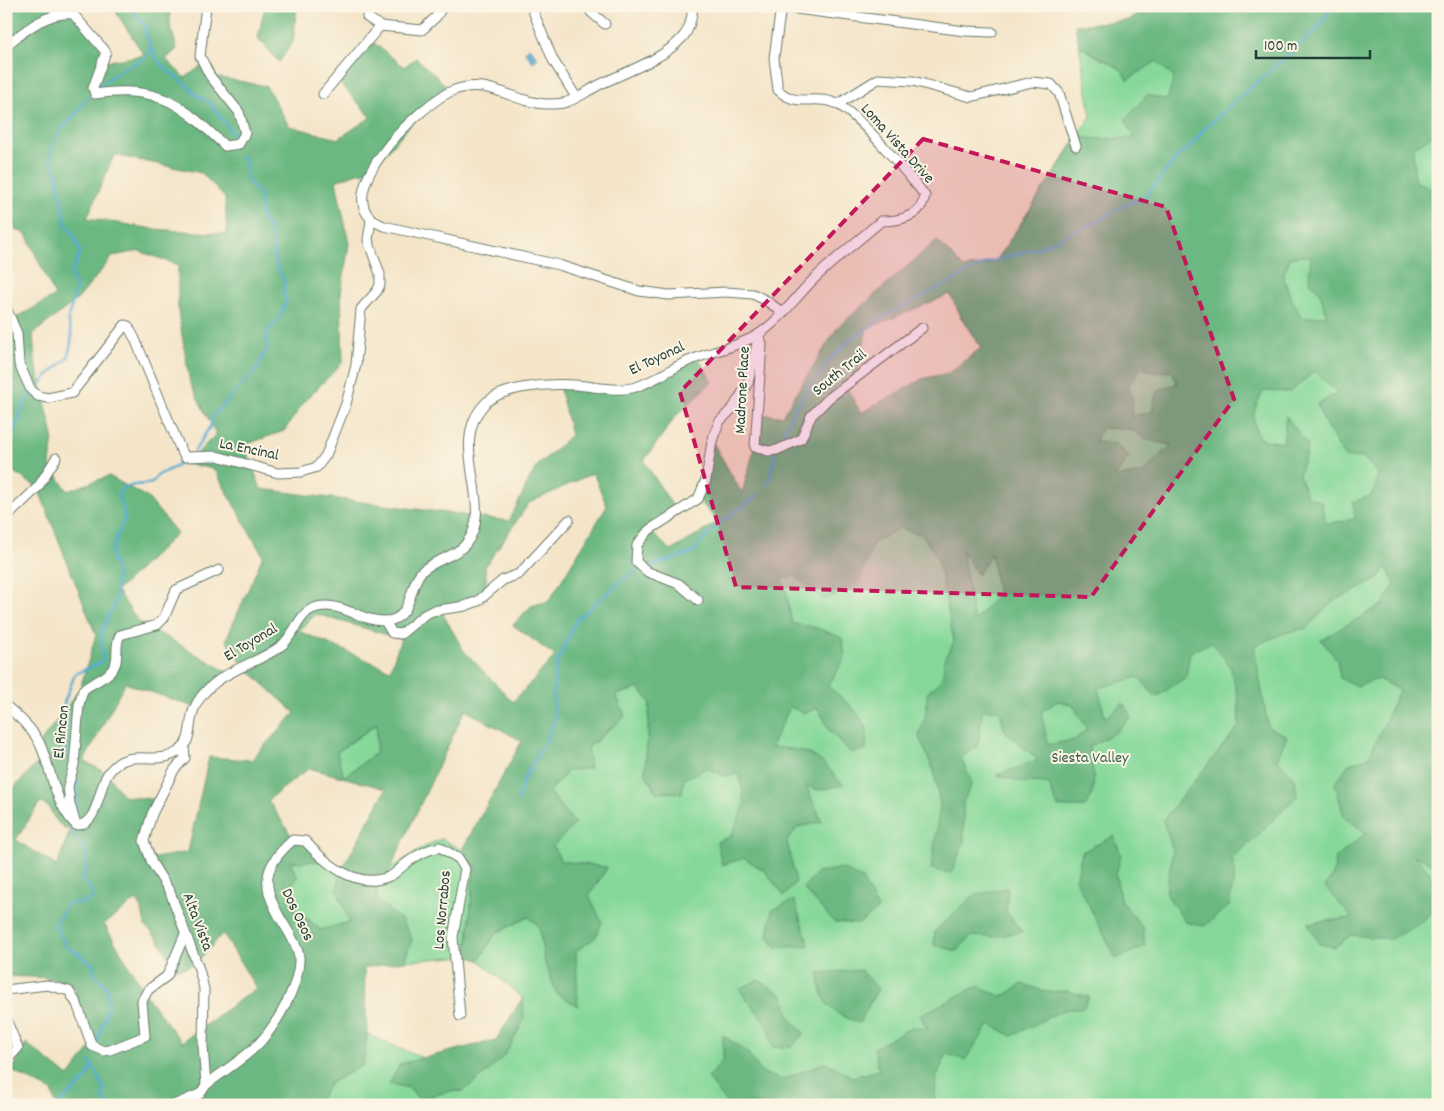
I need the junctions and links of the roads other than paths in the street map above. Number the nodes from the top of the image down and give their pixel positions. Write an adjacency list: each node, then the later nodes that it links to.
1 (206, 6): 11 (street)
2 (442, 6): 9 (street)
3 (531, 6): 13 (street)
4 (588, 6): 8 (street)
5 (693, 6): 13 (street)
6 (781, 7): 10 (street); 14 (street, Loma Vista Drive)
7 (367, 17): 9 (street)
8 (605, 24)
9 (380, 26): 12 (street)
10 (992, 32)
11 (8, 44)
12 (323, 94)
13 (576, 97): 16 (street)
14 (838, 104): 15 (street); 18 (street, Loma Vista Drive)
15 (1076, 146)
16 (371, 220): 17 (street, La Encinal); 18 (street)
17 (6, 308)
18 (783, 313): 20 (street, El Toyonal)
19 (922, 328): 21 (street, South Trail)
20 (759, 334): 21 (street, Madrone Place); 26 (street); 27 (street, El Toyonal)
21 (755, 447)
22 (56, 458): 23 (street)
23 (6, 520)
24 (569, 520): 27 (street)
25 (219, 570): 30 (street, El Rincon)
26 (698, 600)
27 (385, 621): 29 (street, El Toyonal)
28 (6, 706): 30 (street)
29 (184, 746): 30 (street); 32 (street, Alta Vista)
30 (76, 825)
31 (440, 847): 34 (street, Los Norrabos); 37 (street, Dos Osos)
32 (185, 934): 33 (street); 37 (street, Alta Vista)
33 (6, 990)
34 (460, 1016)
35 (6, 1019): 36 (street)
36 (6, 1061)
37 (206, 1085): 38 (street)
38 (174, 1105)

